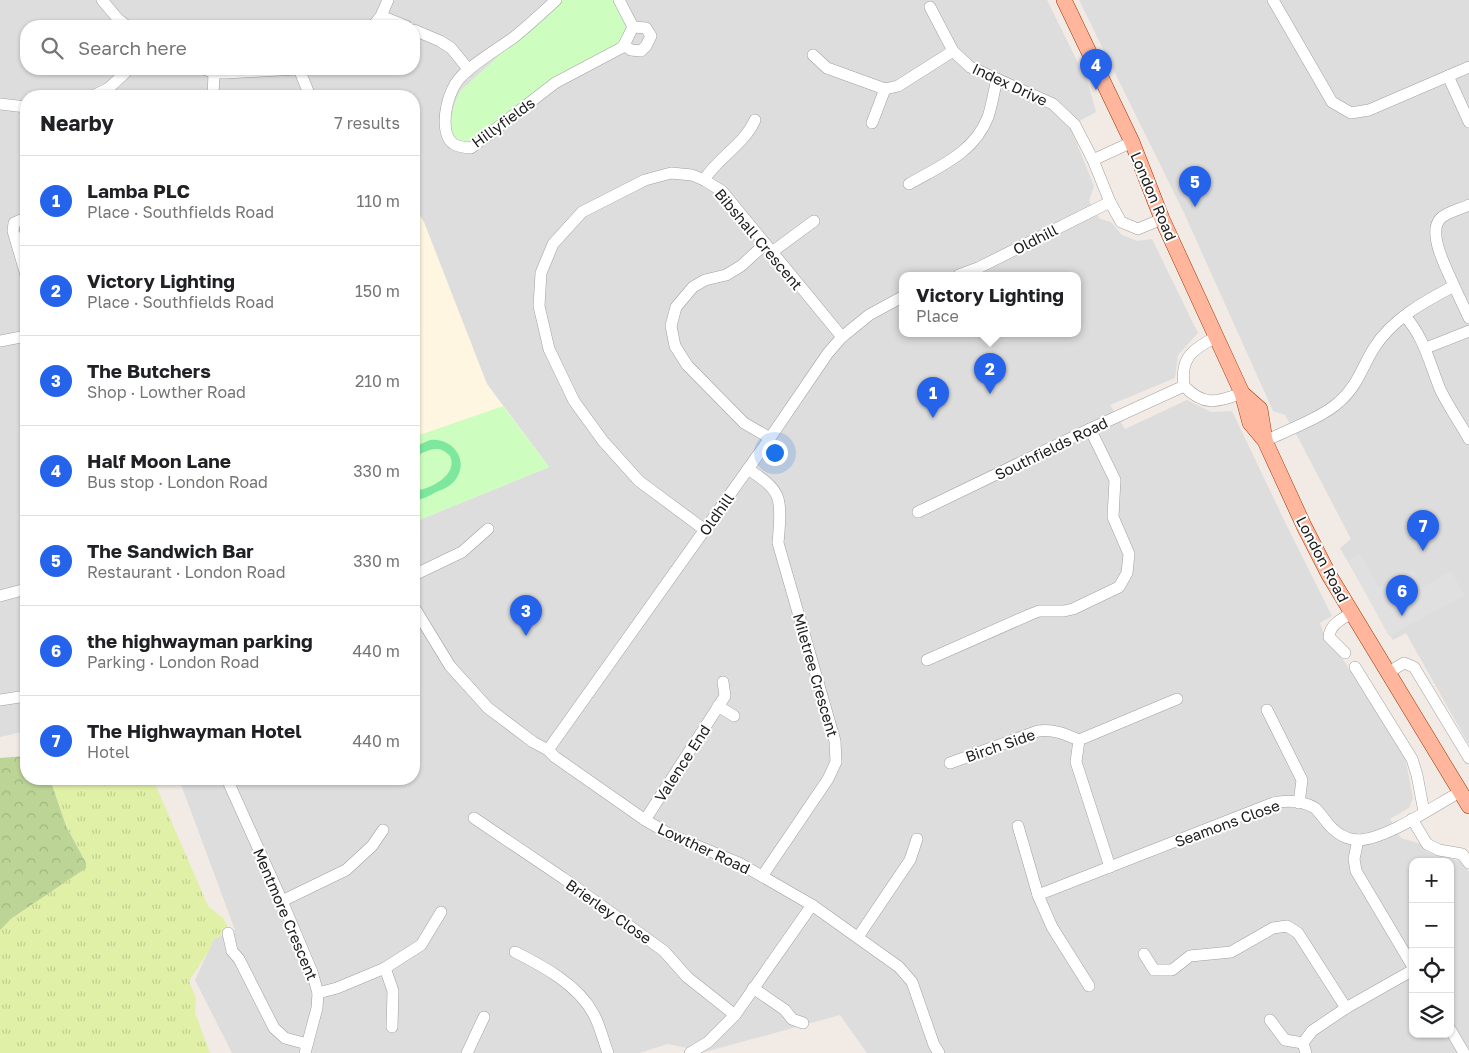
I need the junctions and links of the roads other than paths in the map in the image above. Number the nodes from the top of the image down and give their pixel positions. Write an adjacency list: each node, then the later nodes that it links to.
1 (102, 0): 9 (street)
2 (388, 0): 8 (street)
3 (556, 0): 18 (street, Hillyfields)
4 (619, 0): 12 (street)
5 (1064, 0): 33 (main road, London Road)
6 (1273, 0): 22 (street)
7 (930, 7): 15 (street, Index Drive)
8 (381, 16): 10 (street); 11 (street)
9 (118, 20)
10 (378, 20)
11 (391, 20)
12 (633, 27): 14 (street); 14 (street)
13 (420, 33): 18 (street)
14 (624, 45): 18 (street, Hillyfields)
15 (953, 52): 23 (street, Index Drive); 24 (street)
16 (813, 55): 24 (street)
17 (1469, 67): 22 (street)
18 (469, 70)
19 (123, 75): 25 (street)
20 (210, 75): 26 (street)
21 (300, 75): 27 (street)
22 (1448, 76): 31 (street)
23 (997, 79): 34 (street, Index Drive); 36 (street)
24 (885, 89): 32 (street)
25 (105, 90)
26 (212, 90)
27 (307, 90)
28 (0, 104): 29 (street)
29 (20, 106)
30 (755, 120): 35 (street)
31 (1469, 122)
32 (872, 123)
33 (1132, 142): 34 (street); 39 (main road, London Road)
34 (1093, 160): 37 (street, Index Drive)
35 (704, 180): 43 (street, Bibshall Crescent); 64 (street, Bibshall Crescent)
36 (909, 184)
37 (1110, 202): 39 (street, Index Drive); 44 (street, Oldhill)
38 (1469, 205): 45 (street)
39 (1162, 219): 52 (main road, London Road)
40 (20, 220): 42 (street)
41 (814, 221): 43 (street)
42 (20, 248)
43 (769, 248): 51 (street, Bibshall Crescent); 58 (street)
44 (967, 272)
45 (1454, 286): 47 (street); 48 (street)
46 (899, 299): 51 (street, Oldhill)
47 (1405, 316): 54 (street); 60 (street)
48 (1469, 318)
49 (1469, 331): 54 (street)
50 (20, 337): 53 (street)
51 (842, 337): 58 (street, Oldhill)
52 (1216, 337): 55 (street); 56 (main road, London Road)
53 (0, 341)
54 (1426, 348): 59 (street)
55 (1184, 386): 56 (street); 57 (street, Southfields Road)
56 (1242, 393): 60 (main road, London Road)
57 (1090, 429): 62 (street, Southfields Road); 71 (street)
58 (770, 438): 61 (street, Oldhill)
59 (1469, 439)
60 (1265, 441): 68 (main road, London Road)
61 (748, 470): 64 (street, Oldhill); 99 (street, Miletree Crescent)
62 (918, 512)
63 (488, 529): 65 (street)
64 (705, 530): 82 (street, Oldhill)
65 (420, 572)
66 (20, 591): 67 (street)
67 (0, 596)
68 (1352, 613): 70 (street); 73 (main road, London Road)
69 (420, 618): 82 (street, Lowther Road)
70 (1345, 653)
71 (927, 660)
72 (1355, 667): 89 (street)
73 (1389, 672): 83 (street); 86 (main road, London Road)
74 (723, 682): 78 (street, Valence End)
75 (20, 697): 77 (street)
76 (1177, 698): 81 (street)
77 (0, 700)
78 (718, 706): 80 (street); 92 (street, Valence End)
79 (1267, 710): 87 (street)
80 (734, 716)
81 (1079, 740): 84 (street, Birch Side); 98 (street)
82 (548, 750): 92 (street, Lowther Road)
83 (1469, 758)
84 (950, 762)
85 (230, 785): 101 (street, Mentmore Crescent)
86 (1460, 792): 88 (main road, London Road); 89 (street)
87 (1299, 803): 96 (street, Seamons Close); 98 (street, Seamons Close)
88 (1469, 806)
89 (1424, 812): 91 (street)
90 (474, 818): 115 (street, Brierley Close)
91 (1412, 819): 96 (street); 97 (street)
92 (645, 820): 99 (street, Lowther Road)
93 (1018, 826): 100 (street)
94 (383, 830): 101 (street)
95 (917, 839): 105 (street)
96 (1358, 840): 108 (street)
97 (1469, 862)
98 (1110, 867): 100 (street, Seamons Close)
99 (763, 875): 102 (street, Lowther Road)
100 (1038, 895): 111 (street)
101 (282, 901): 113 (street, Mentmore Crescent)
102 (812, 904): 105 (street, Lowther Road); 112 (street)
103 (441, 912): 109 (street)
104 (228, 933): 122 (street)
105 (858, 937): 126 (street, Lowther Road)
106 (515, 952): 124 (street)
107 (1144, 954): 114 (street)
108 (1409, 960)
109 (385, 968): 113 (street); 119 (street)
110 (1409, 972): 114 (street)
111 (1089, 986)
112 (753, 988): 115 (street); 118 (street)
113 (318, 993): 122 (street, Mentmore Crescent)
114 (1346, 1008): 121 (street)
115 (734, 1015): 125 (street)
116 (484, 1017): 123 (street)
117 (1270, 1020): 121 (street)
118 (803, 1023)
119 (392, 1026)
120 (1454, 1036): 127 (street)
121 (1305, 1048)
122 (306, 1049)
123 (468, 1053)
124 (608, 1053)
125 (690, 1053)
126 (939, 1053)
127 (1464, 1053)

